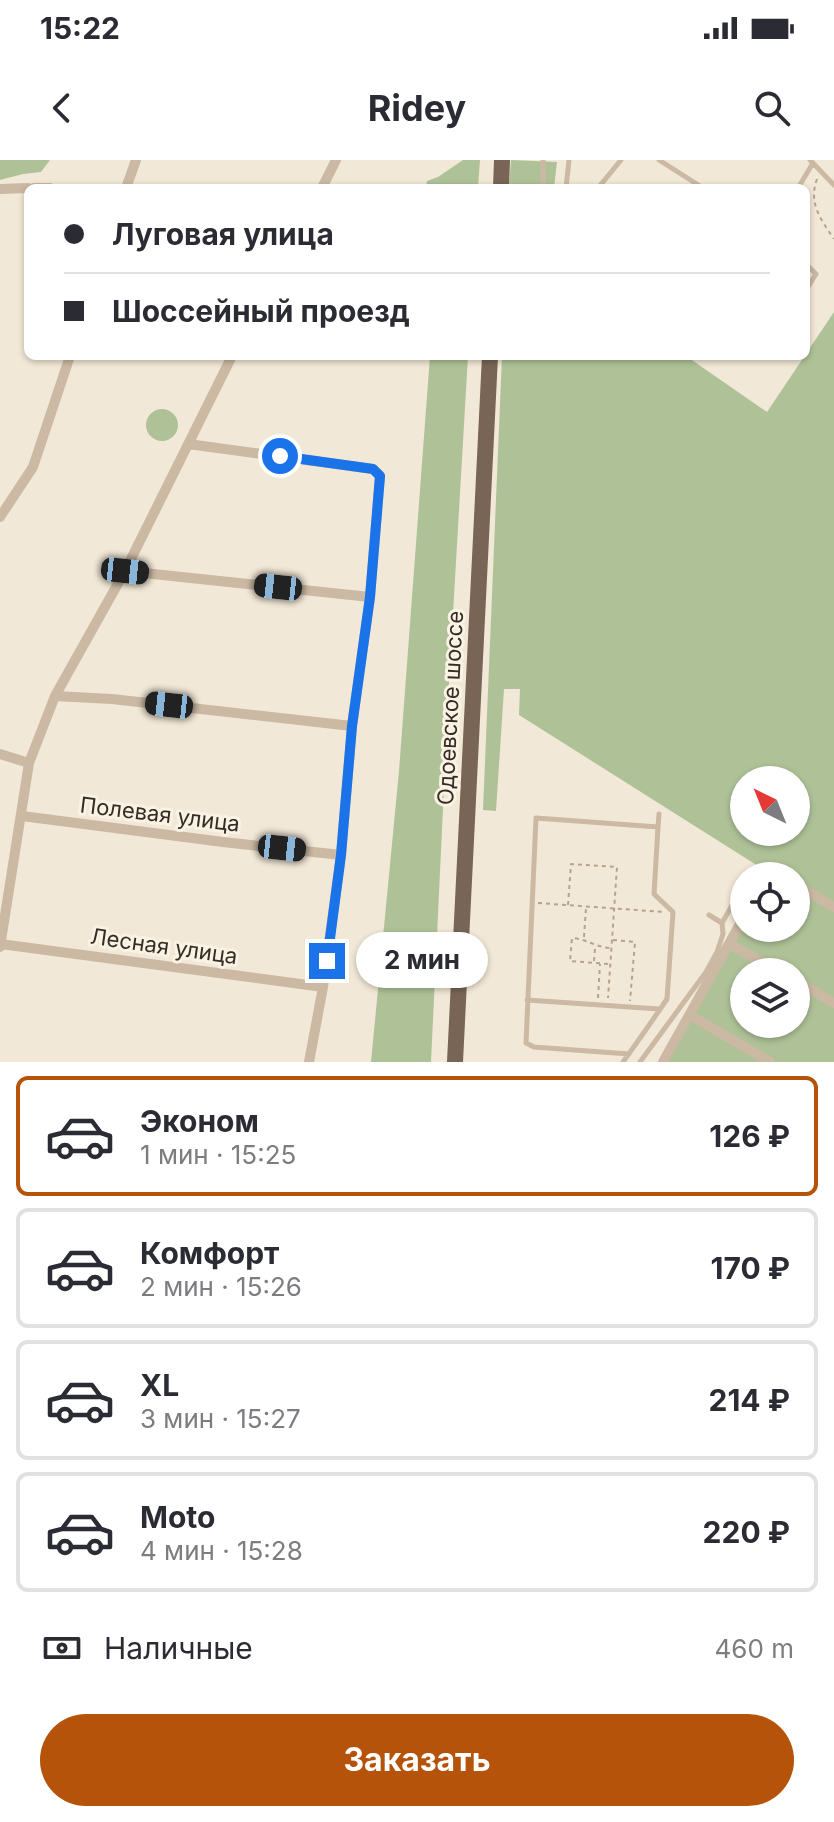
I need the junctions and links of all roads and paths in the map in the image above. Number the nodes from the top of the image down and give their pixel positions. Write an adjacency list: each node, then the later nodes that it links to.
1 (136, 160): 10 (street)
2 (336, 160): 11 (street)
3 (502, 160): 12 (main road)
4 (543, 160): 13 (lane)
5 (569, 160): 14 (lane)
6 (621, 160): 15 (lane)
7 (659, 160): 16 (lane)
8 (811, 161): 9 (lane); 17 (lane)
9 (821, 171): 18 (lane); 21 (path)
10 (127, 184)
11 (324, 184)
12 (501, 184)
13 (543, 184)
14 (566, 184)
15 (601, 184)
16 (697, 184)
17 (800, 184)
18 (834, 185)
19 (24, 188): 20 (street)
20 (0, 189)
21 (834, 239)
22 (69, 360): 27 (street)
23 (230, 360): 25 (street)
24 (490, 360): 71 (main road, Одоевское шоссе)
25 (188, 444): 29 (street); 30 (street)
26 (0, 493): 27 (street)
27 (10, 500): 28 (street)
28 (0, 517)
29 (125, 571): 30 (street); 31 (street)
30 (370, 597): 32 (street)
31 (55, 696): 32 (street); 34 (street)
32 (352, 726): 38 (street)
33 (0, 754): 34 (street)
34 (29, 763): 36 (street)
35 (659, 814): 37 (lane)
36 (22, 816): 38 (street, Полевая улица); 49 (street)
37 (658, 827): 40 (lane); 46 (lane)
38 (341, 855): 60 (street)
39 (810, 893): 43 (street)
40 (532, 903): 41 (path); 62 (lane)
41 (568, 905): 42 (path); 44 (path)
42 (586, 906): 44 (path); 50 (path)
43 (834, 907)
44 (614, 908): 46 (path); 51 (path)
45 (730, 909): 48 (lane)
46 (673, 912): 67 (lane)
47 (709, 915): 48 (lane)
48 (722, 923): 73 (lane)
49 (2, 924): 53 (street)
50 (584, 939): 54 (path); 57 (path)
51 (612, 940): 55 (path); 66 (path)
52 (730, 944): 56 (street); 68 (street)
53 (0, 945): 60 (street, Лесная улица)
54 (595, 947): 55 (path); 57 (path)
55 (611, 948): 59 (path)
56 (754, 958)
57 (594, 963): 58 (path)
58 (600, 963): 59 (path); 64 (path)
59 (610, 964): 65 (path)
60 (323, 987): 70 (street)
61 (810, 989): 63 (street)
62 (527, 1000): 64 (lane); 69 (lane)
63 (834, 1003)
64 (597, 1005): 65 (lane)
65 (607, 1006): 66 (lane)
66 (630, 1007): 67 (lane)
67 (660, 1009): 69 (lane)
68 (690, 1015): 74 (street); 75 (street)
69 (629, 1054): 72 (lane)
70 (309, 1062)
71 (455, 1062)
72 (623, 1062)
73 (640, 1062)
74 (663, 1062)
75 (770, 1062)

